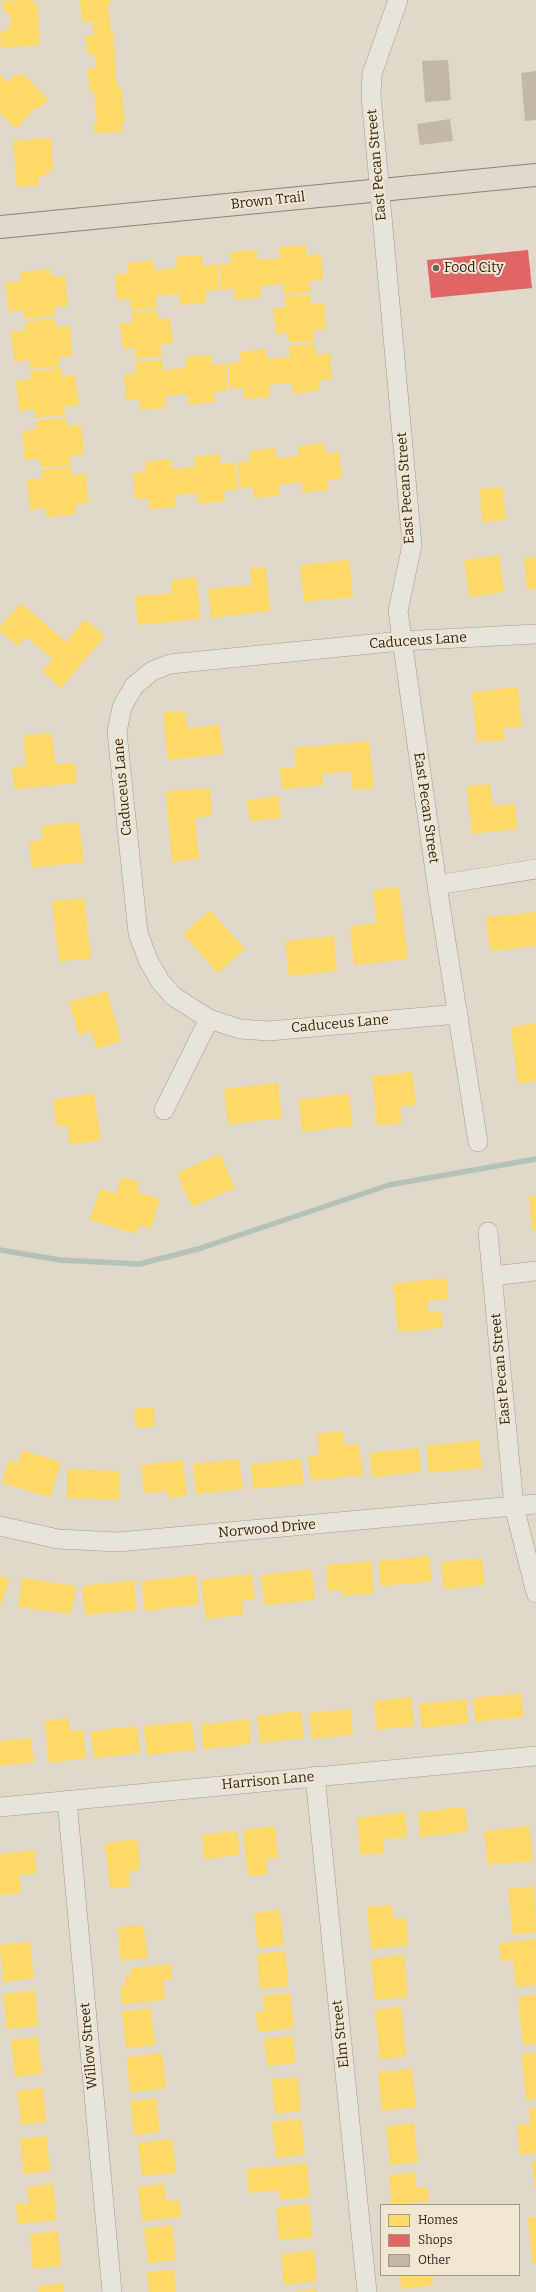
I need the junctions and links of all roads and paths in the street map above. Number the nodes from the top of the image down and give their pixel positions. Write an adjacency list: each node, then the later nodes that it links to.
1 (398, 0): 3 (street, East Pecan Street)
2 (536, 175): 3 (main road, Brown Trail)
3 (379, 190): 4 (main road, Brown Trail); 6 (street, East Pecan Street)
4 (0, 227)
5 (536, 634): 6 (street, Caduceus Lane)
6 (401, 641): 8 (street, East Pecan Street); 10 (street, Caduceus Lane)
7 (536, 869): 8 (street)
8 (437, 885): 9 (street, East Pecan Street)
9 (458, 1014): 10 (street, Caduceus Lane); 12 (street, East Pecan Street)
10 (209, 1020): 11 (street)
11 (164, 1110)
12 (478, 1142)
13 (488, 1232): 15 (street, East Pecan Street)
14 (536, 1271): 15 (street)
15 (493, 1276): 17 (street, East Pecan Street)
16 (536, 1504): 17 (street, Norwood Drive)
17 (514, 1506): 18 (street, Norwood Drive); 19 (street, East Pecan Street)
18 (0, 1526)
19 (536, 1593)
20 (536, 1756): 21 (street, Harrison Lane)
21 (315, 1776): 22 (street, Harrison Lane); 25 (street, Elm Street)
22 (67, 1800): 23 (street, Harrison Lane); 24 (street, Willow Street)
23 (0, 1807)
24 (112, 2292)
25 (367, 2292)

